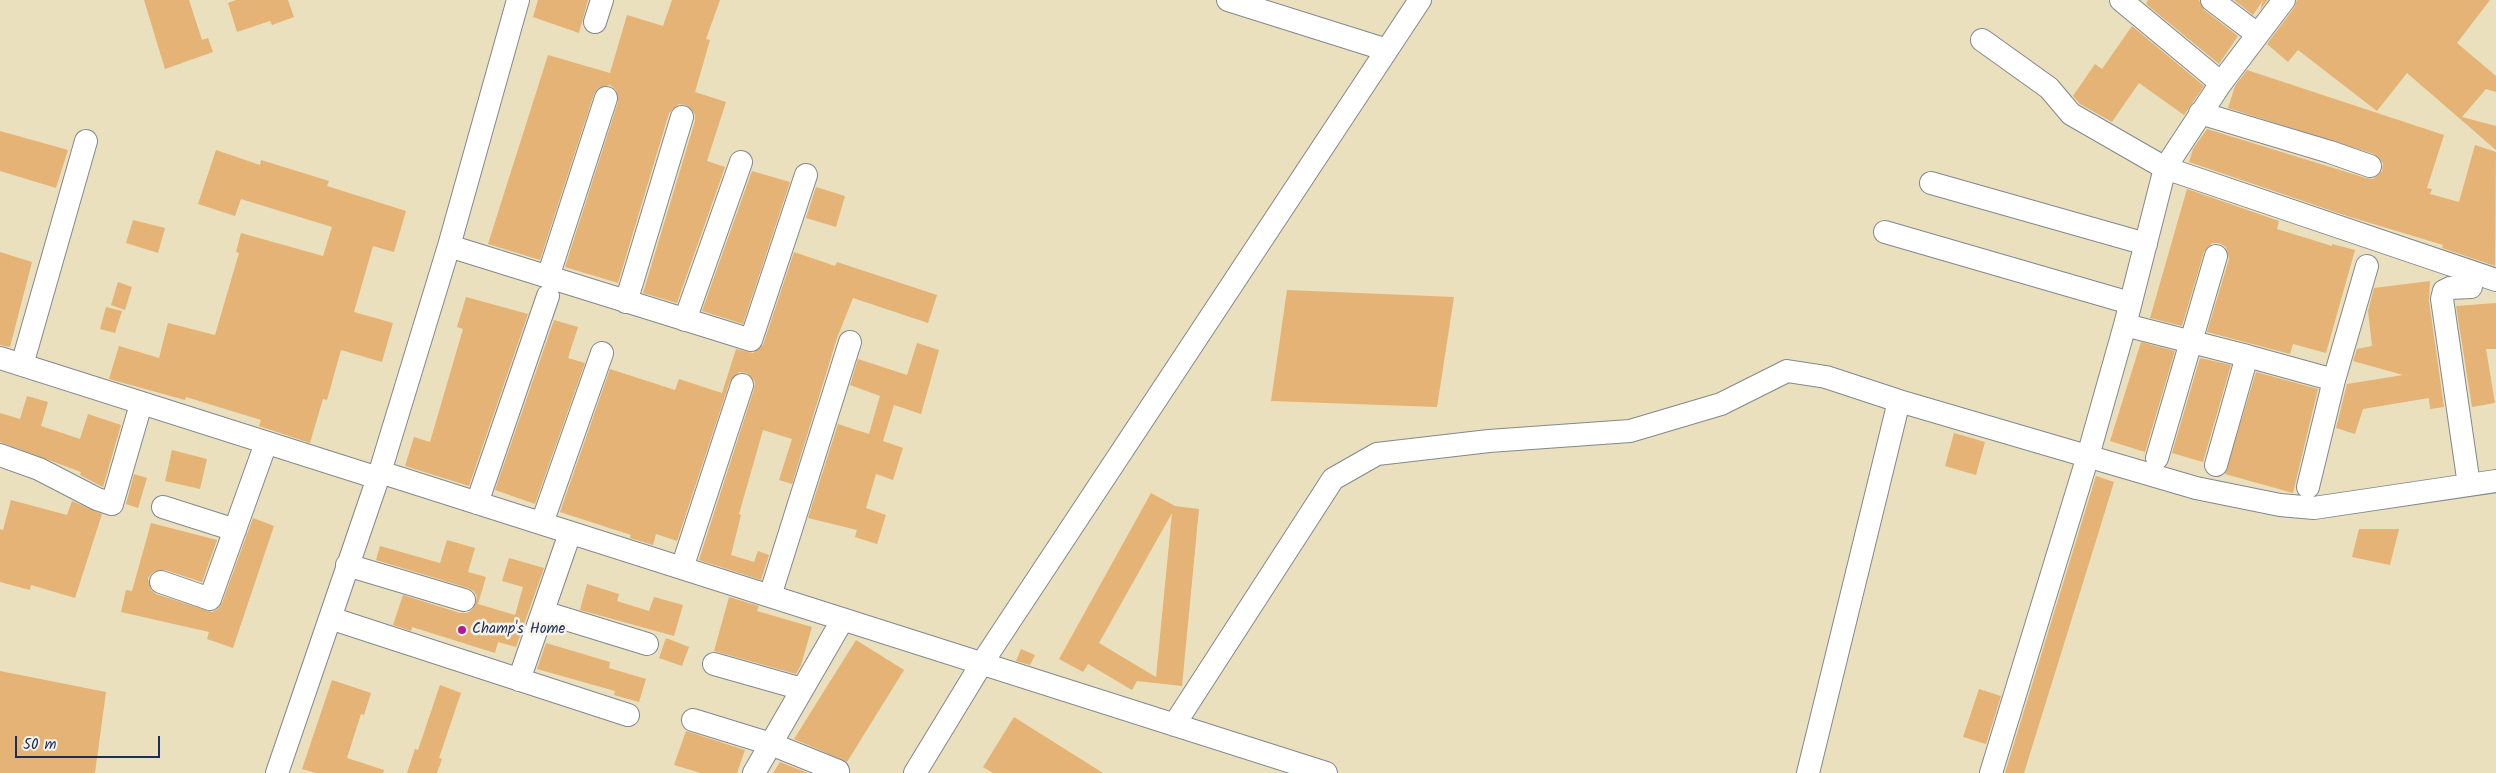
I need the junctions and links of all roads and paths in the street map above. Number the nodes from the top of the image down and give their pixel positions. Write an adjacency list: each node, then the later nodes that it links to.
1 (518, 0): 24 (street)
2 (602, 0): 8 (street)
3 (1228, 0): 11 (street)
4 (1420, 0): 11 (street)
5 (2121, 0): 12 (street)
6 (2212, 0): 9 (street)
7 (2284, 0): 9 (street)
8 (595, 22)
9 (2258, 34): 12 (street)
10 (1982, 40): 19 (street)
11 (1387, 50): 67 (street)
12 (2221, 84): 14 (street)
13 (606, 98): 28 (street)
14 (2200, 113): 18 (street); 19 (street)
15 (682, 117): 30 (street)
16 (86, 141): 39 (street)
17 (741, 162): 32 (street)
18 (2370, 166)
19 (2165, 168): 23 (street); 27 (street)
20 (806, 175): 32 (street)
21 (1931, 183): 23 (street)
22 (1885, 232): 31 (street)
23 (2146, 244): 31 (street)
24 (449, 246): 28 (street); 49 (street)
25 (2216, 256): 35 (street)
26 (2367, 266): 40 (street)
27 (2496, 280)
28 (548, 286): 30 (street); 53 (street)
29 (2472, 287): 51 (street)
30 (626, 302): 32 (street)
31 (2130, 303): 33 (street)
32 (685, 320)
33 (2125, 325): 35 (street); 46 (street)
34 (850, 342): 61 (street)
35 (2192, 342): 37 (street); 47 (street)
36 (602, 353): 55 (street)
37 (2247, 356): 40 (street); 48 (street)
38 (0, 358): 39 (street)
39 (22, 365): 43 (street)
40 (2334, 380): 52 (street)
41 (742, 385): 59 (street)
42 (1899, 401): 46 (street); 73 (street); 80 (street)
43 (141, 404): 44 (street); 45 (street)
44 (266, 443): 49 (street); 56 (street)
45 (0, 456)
46 (2088, 456): 51 (street); 81 (street)
47 (2157, 458)
48 (2216, 465)
49 (379, 475): 53 (street); 58 (street)
50 (2496, 481): 51 (street)
51 (2469, 485)
52 (2308, 487)
53 (477, 503): 55 (street)
54 (163, 507): 56 (street)
55 (542, 524): 57 (street)
56 (235, 530): 60 (street)
57 (570, 532): 59 (street); 63 (street)
58 (347, 565): 62 (street); 64 (street)
59 (682, 568): 61 (street)
60 (162, 582)
61 (770, 596): 65 (street)
62 (464, 600)
63 (542, 612): 66 (street); 69 (street)
64 (330, 618): 69 (street); 76 (street)
65 (843, 619): 67 (street); 70 (street)
66 (647, 644)
67 (982, 663): 73 (street); 78 (street)
68 (714, 664): 70 (street)
69 (519, 680): 71 (street)
70 (802, 690): 74 (street)
71 (628, 715)
72 (693, 720): 74 (street)
73 (1174, 725): 79 (street)
74 (771, 744): 75 (street); 77 (street)
75 (838, 771)
76 (280, 772)
77 (754, 773)
78 (915, 773)
79 (1326, 773)
80 (1808, 773)
81 (1991, 773)

